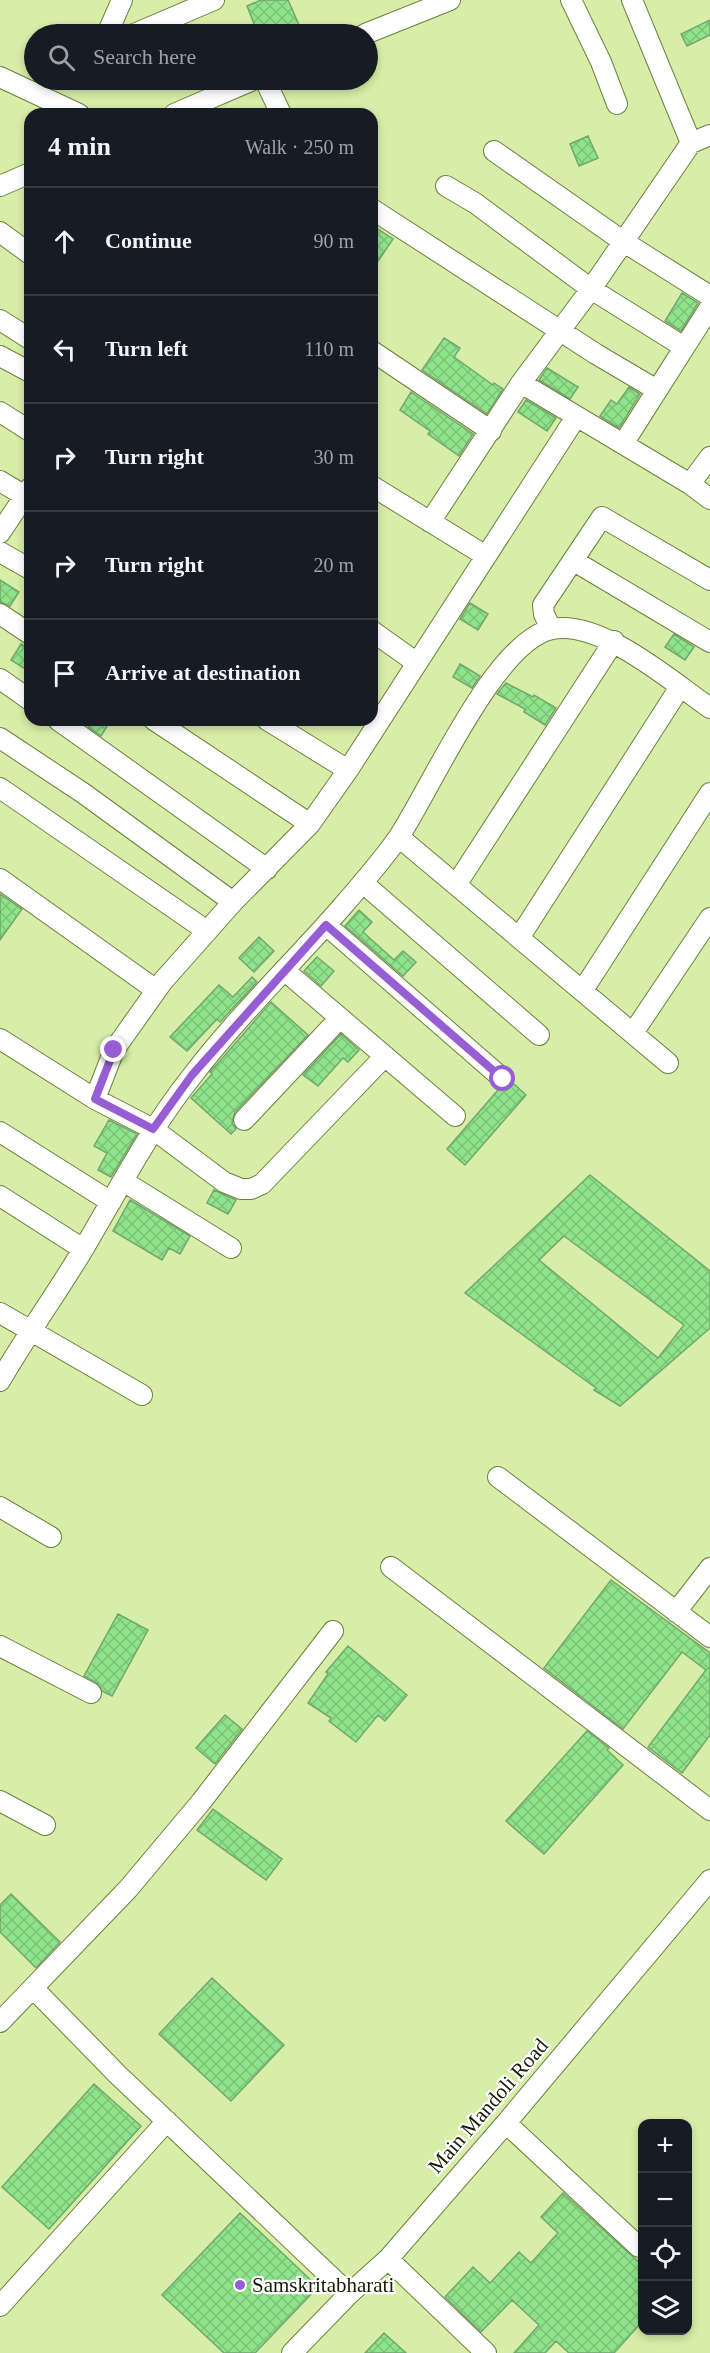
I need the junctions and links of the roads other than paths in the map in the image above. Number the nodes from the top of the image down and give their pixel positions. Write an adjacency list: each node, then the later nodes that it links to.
1 (122, 0): 6 (street)
2 (214, 0): 7 (street)
3 (450, 0): 8 (street)
4 (571, 0): 15 (street)
5 (632, 0): 20 (street)
6 (111, 24)
7 (158, 24)
8 (378, 29)
9 (0, 77): 10 (street)
10 (22, 86): 14 (street)
11 (30, 90): 16 (street)
12 (230, 90): 17 (street)
13 (270, 90): 18 (street)
14 (0, 95)
15 (617, 104)
16 (67, 108)
17 (188, 108)
18 (278, 108)
19 (710, 135): 20 (street)
20 (691, 143): 27 (street)
21 (494, 151): 27 (street)
22 (24, 176): 23 (street)
23 (0, 186)
24 (446, 186): 29 (street)
25 (378, 213): 33 (street)
26 (0, 232): 28 (street)
27 (624, 242): 29 (street); 30 (street)
28 (24, 250)
29 (591, 290): 33 (street); 35 (street)
30 (710, 296)
31 (710, 307): 35 (street)
32 (0, 320): 34 (street)
33 (560, 330): 39 (street); 40 (street)
34 (24, 335)
35 (684, 347): 40 (street)
36 (378, 355): 44 (street)
37 (0, 356): 38 (street)
38 (24, 369)
39 (521, 383): 42 (street); 44 (street)
40 (657, 390): 45 (street)
41 (0, 412): 43 (street)
42 (576, 417): 45 (street); 56 (street)
43 (24, 427)
44 (491, 431): 53 (street)
45 (623, 444): 48 (street)
46 (710, 457): 48 (street)
47 (0, 481): 50 (street)
48 (690, 484): 52 (street)
49 (378, 490): 53 (street)
50 (24, 492)
51 (24, 499): 54 (street)
52 (710, 499)
53 (430, 522): 56 (street)
54 (0, 532)
55 (0, 552): 58 (street)
56 (486, 556): 66 (street)
57 (574, 561): 59 (street); 61 (street); 65 (street)
58 (24, 566)
59 (710, 580)
60 (2, 620): 62 (street)
61 (551, 628): 64 (street); 81 (street)
62 (24, 631)
63 (378, 635): 66 (street)
64 (614, 641): 68 (street); 85 (street)
65 (710, 642)
66 (417, 663): 71 (street)
67 (0, 680): 69 (street)
68 (680, 687): 70 (street); 90 (street)
69 (24, 696)
70 (710, 708)
71 (378, 714)
72 (66, 726): 82 (street)
73 (163, 726): 80 (street)
74 (277, 726): 77 (street)
75 (371, 726): 77 (street)
76 (0, 738): 86 (street)
77 (348, 770): 80 (street)
78 (0, 788): 89 (street)
79 (710, 793): 93 (street)
80 (310, 824): 82 (street)
81 (399, 837): 84 (street); 85 (street)
82 (267, 869): 86 (street)
83 (0, 879): 92 (street)
84 (363, 883): 88 (street); 96 (street)
85 (456, 885): 90 (street)
86 (233, 902): 89 (street)
87 (710, 918): 95 (street)
88 (326, 925): 91 (street); 100 (street)
89 (207, 931): 92 (street)
90 (519, 938): 93 (street)
91 (284, 970): 94 (street); 104 (street)
92 (156, 990): 101 (street)
93 (583, 990): 95 (street)
94 (339, 1018): 98 (street); 103 (street)
95 (633, 1033): 99 (street)
96 (539, 1035)
97 (0, 1039): 101 (street)
98 (385, 1056): 102 (street); 104 (street)
99 (668, 1063)
100 (503, 1079)
101 (95, 1099): 104 (street)
102 (455, 1116)
103 (244, 1120)
104 (153, 1129): 106 (street)
105 (0, 1132): 108 (street)
106 (123, 1181): 108 (street); 109 (street)
107 (0, 1196): 110 (street)
108 (111, 1202): 110 (street)
109 (231, 1248)
110 (83, 1249): 112 (street)
111 (0, 1313): 112 (street)
112 (30, 1331): 113 (street); 114 (street)
113 (0, 1381)
114 (142, 1395)
115 (498, 1477): 120 (street)
116 (0, 1508): 117 (street)
117 (51, 1537)
118 (391, 1567): 126 (street)
119 (710, 1568): 120 (street)
120 (676, 1612): 122 (street)
121 (333, 1631): 129 (street)
122 (710, 1637)
123 (0, 1646): 124 (street)
124 (91, 1693)
125 (0, 1801): 127 (street)
126 (710, 1810)
127 (45, 1825)
128 (710, 1880): 132 (street, Main Mandoli Road)
129 (33, 1988): 130 (street); 131 (street)
130 (0, 2022)
131 (167, 2121): 135 (street); 136 (street)
132 (506, 2123): 133 (street); 134 (street, Main Mandoli Road)
133 (638, 2246)
134 (388, 2259): 135 (street, Main Mandoli Road); 138 (street)
135 (349, 2294): 137 (street, Main Mandoli Road)
136 (0, 2306)
137 (292, 2353)
138 (486, 2353)

